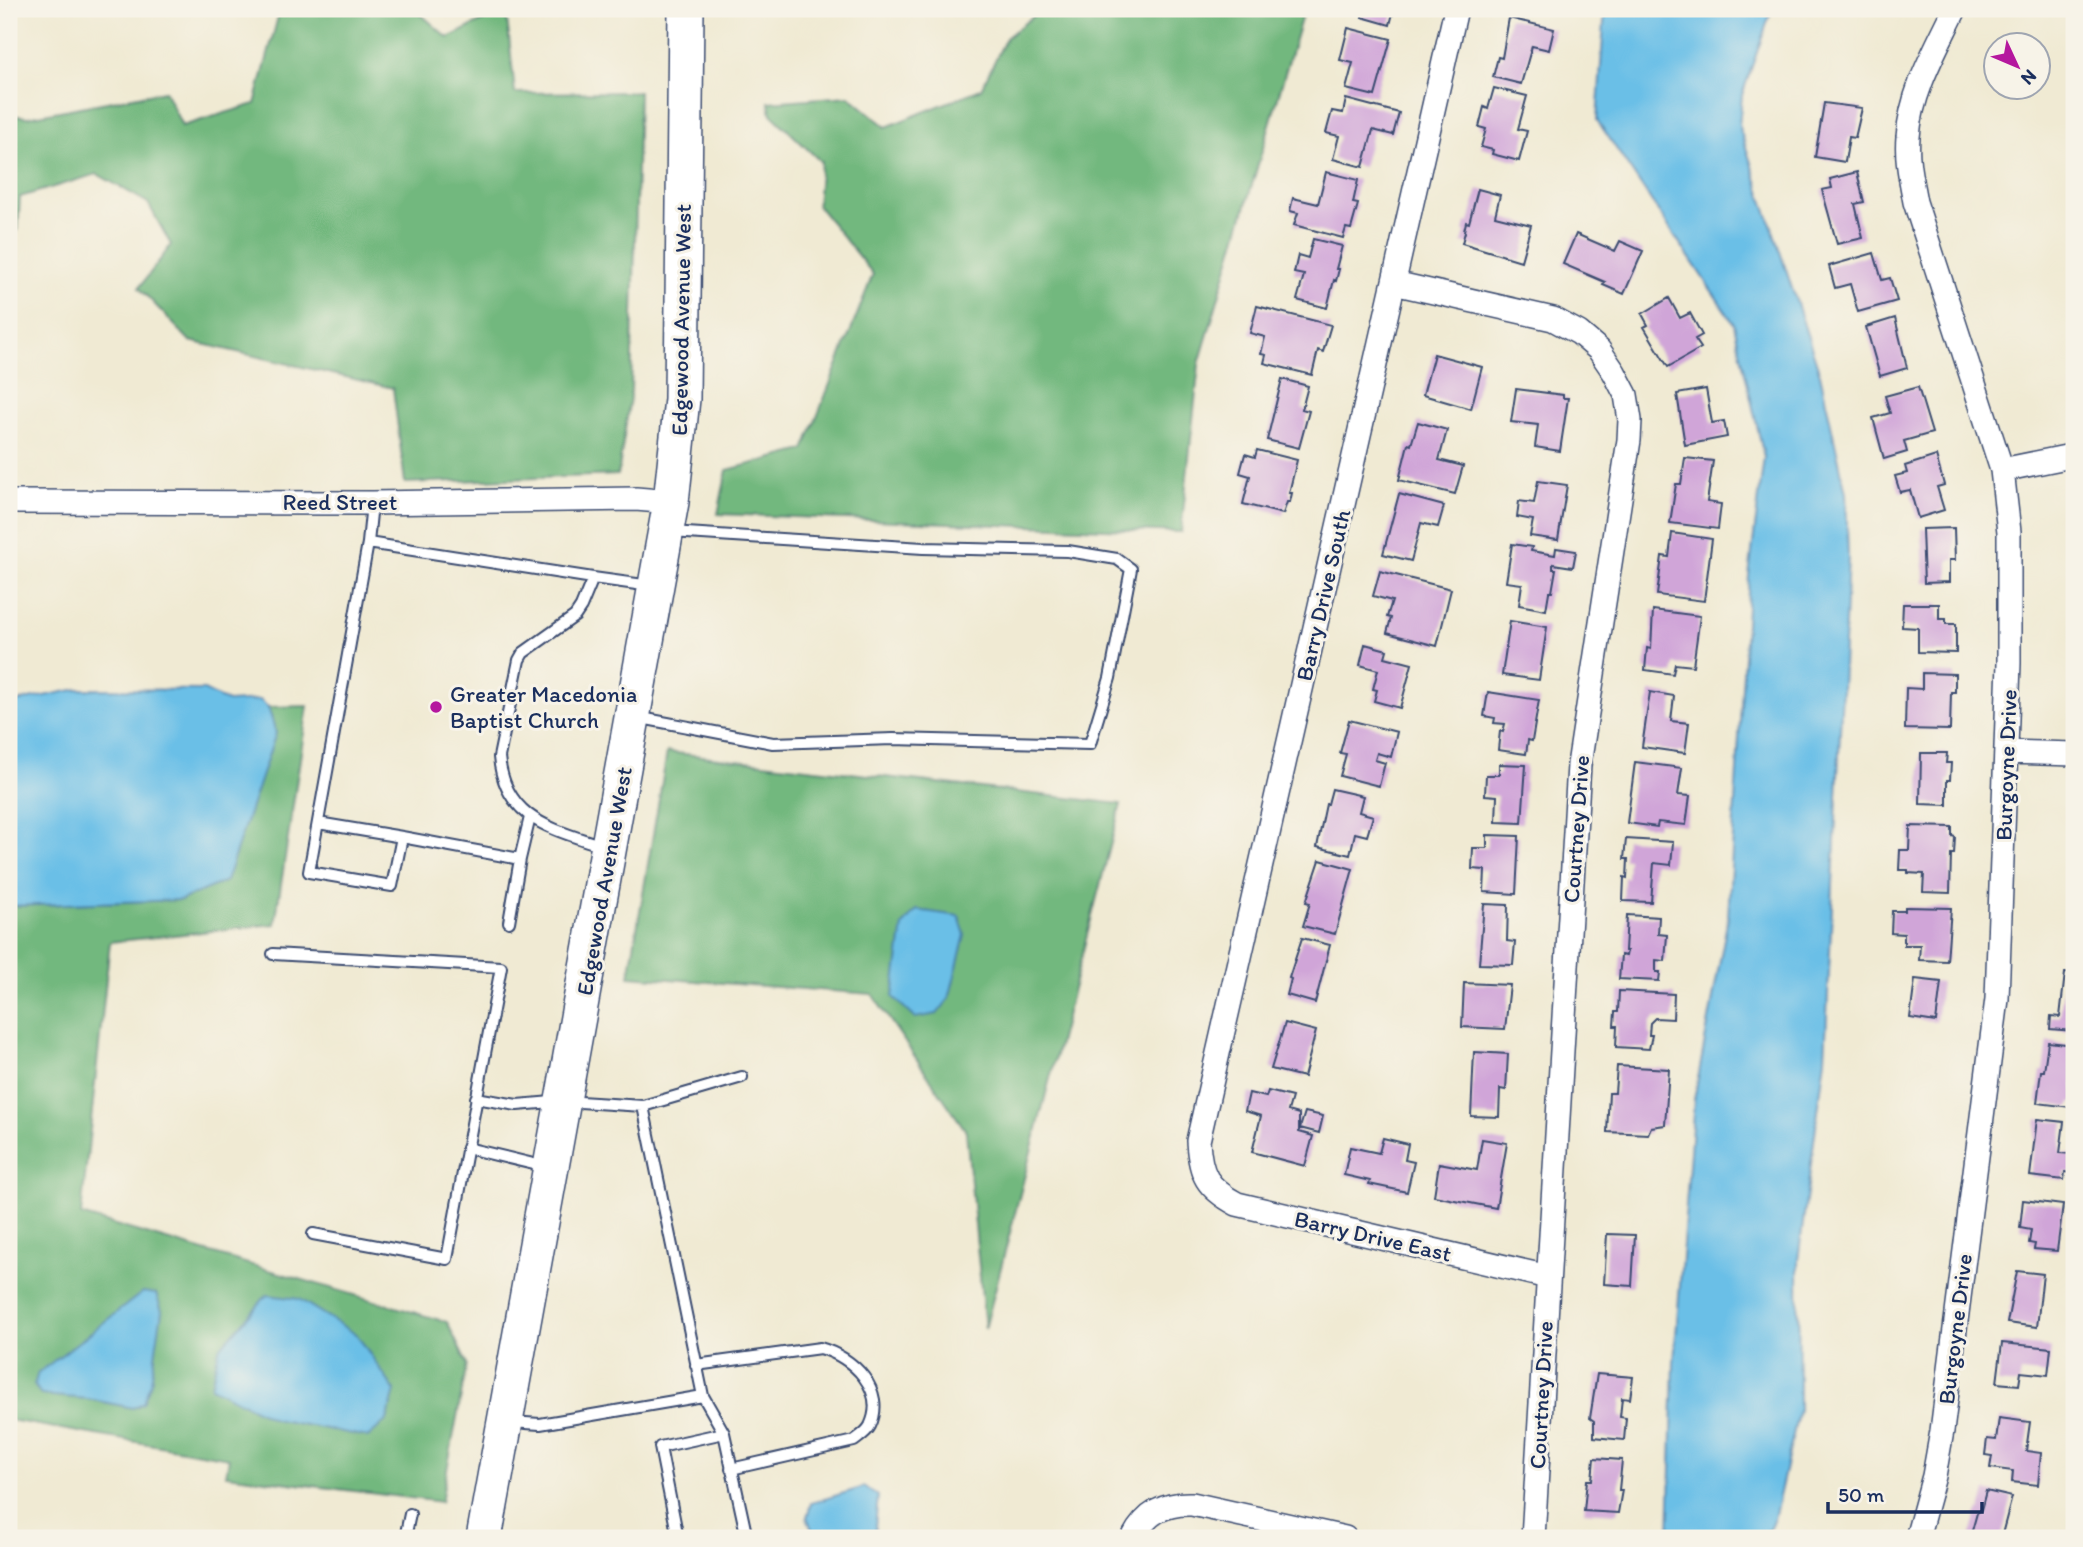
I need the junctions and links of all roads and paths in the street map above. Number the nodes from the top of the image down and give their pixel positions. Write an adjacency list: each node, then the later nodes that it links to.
1 (686, 9): 9 (main road, Edgewood Avenue West)
2 (1456, 9): 4 (street, Barry Drive South)
3 (1955, 9): 6 (street, Burgoyne Drive)
4 (1394, 283): 29 (street, Barry Drive South); 31 (street, Courtney Drive)
5 (2071, 456): 6 (street)
6 (2002, 470): 14 (street, Burgoyne Drive)
7 (9, 502): 8 (street, Reed Street)
8 (372, 503): 9 (street, Reed Street); 10 (lane)
9 (669, 517): 12 (main road, Edgewood Avenue West); 13 (lane)
10 (368, 543): 11 (lane); 17 (lane)
11 (593, 578): 12 (lane); 16 (lane)
12 (657, 587): 13 (main road, Edgewood Avenue West)
13 (634, 716): 19 (main road, Edgewood Avenue West)
14 (2006, 752): 15 (street); 45 (street, Burgoyne Drive)
15 (2074, 754)
16 (530, 817): 19 (lane); 20 (lane)
17 (318, 823): 18 (lane); 18 (lane)
18 (402, 837): 20 (lane)
19 (609, 848): 25 (main road, Edgewood Avenue West)
20 (520, 859): 21 (lane)
21 (509, 922)
22 (274, 954): 24 (lane)
23 (742, 1077): 26 (lane)
24 (476, 1098): 25 (lane); 27 (lane)
25 (564, 1101): 26 (lane); 28 (main road, Edgewood Avenue West)
26 (643, 1106): 32 (lane)
27 (467, 1148): 28 (lane); 30 (lane)
28 (552, 1168): 34 (main road, Edgewood Avenue West)
29 (1206, 1181): 31 (street, Barry Drive East)
30 (313, 1234)
31 (1548, 1277): 44 (street, Courtney Drive)
32 (696, 1365): 33 (lane); 36 (lane)
33 (703, 1396): 34 (lane); 35 (lane)
34 (505, 1421): 39 (main road, Edgewood Avenue West)
35 (723, 1433): 36 (lane); 40 (lane)
36 (732, 1469): 41 (lane)
37 (410, 1514): 38 (lane)
38 (405, 1538)
39 (484, 1538)
40 (678, 1538)
41 (747, 1538)
42 (1133, 1538): 43 (street)
43 (1345, 1538)
44 (1533, 1538)
45 (1917, 1538)

